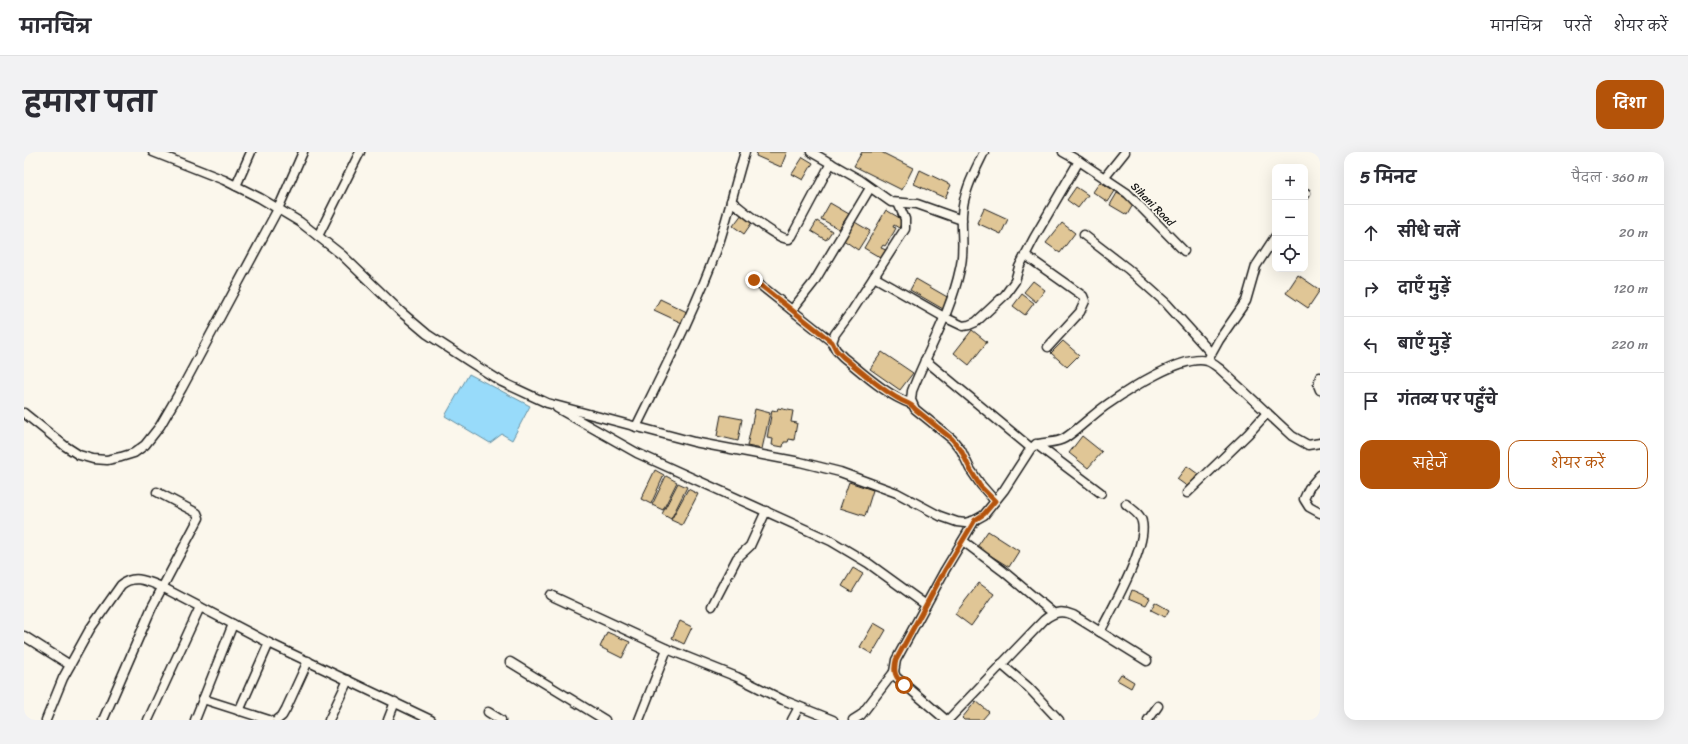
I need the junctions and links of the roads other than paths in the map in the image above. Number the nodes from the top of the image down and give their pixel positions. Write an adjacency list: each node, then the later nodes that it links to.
1 (153, 152): 13 (street)
2 (251, 152): 13 (street)
3 (303, 152): 17 (street)
4 (360, 152): 20 (street)
5 (745, 152): 15 (street)
6 (811, 152): 11 (street)
7 (984, 152): 18 (street)
8 (1063, 152): 10 (street, Sihani Road)
9 (1125, 152): 12 (street)
10 (1079, 160): 12 (street, Sihani Road); 23 (street)
11 (831, 163): 14 (street); 15 (street)
12 (1105, 177): 22 (street, Sihani Road)
13 (236, 186): 17 (street)
14 (870, 188): 16 (street); 26 (street)
15 (731, 201): 38 (street)
16 (898, 203): 18 (street); 24 (street)
17 (278, 209): 20 (street); 36 (street)
18 (962, 220): 27 (street)
19 (1084, 235): 30 (street)
20 (318, 236): 34 (street)
21 (1272, 242): 30 (street)
22 (1184, 251)
23 (1025, 255): 27 (street); 29 (street)
24 (874, 277): 27 (street); 28 (street)
25 (754, 280): 26 (street)
26 (792, 310): 28 (street)
27 (944, 317): 31 (street)
28 (832, 342): 35 (street)
29 (1048, 347)
30 (1210, 357): 37 (street); 40 (street)
31 (925, 360): 35 (street); 40 (street)
32 (1320, 377): 33 (street)
33 (1320, 390)
34 (547, 403): 38 (street); 47 (street)
35 (912, 404): 45 (street)
36 (24, 413)
37 (1267, 413): 39 (street); 44 (street)
38 (636, 427): 49 (street)
39 (1319, 444)
40 (1033, 446): 43 (street); 45 (street)
41 (1320, 475): 48 (street)
42 (157, 492): 51 (street)
43 (1102, 493)
44 (1187, 493)
45 (995, 501): 49 (street)
46 (1126, 504): 58 (street)
47 (766, 511): 53 (street); 54 (street)
48 (1320, 514)
49 (975, 520): 50 (street)
50 (962, 541): 53 (street); 56 (street)
51 (162, 587): 55 (street); 66 (street); 77 (street)
52 (550, 595): 61 (street)
53 (926, 605): 67 (street)
54 (712, 606)
55 (200, 607): 57 (street); 78 (street)
56 (1053, 613): 58 (street); 65 (street)
57 (233, 624): 60 (street); 69 (street)
58 (1100, 632): 63 (street)
59 (24, 636): 66 (street)
60 (269, 643): 62 (street); 73 (street)
61 (667, 649): 71 (street); 87 (street)
62 (308, 661): 68 (street); 81 (street)
63 (1146, 661)
64 (510, 662): 86 (street)
65 (1001, 664): 91 (street); 92 (street)
66 (70, 665): 76 (street)
67 (894, 672): 90 (street); 91 (street)
68 (348, 680): 70 (street); 82 (street)
69 (203, 699): 73 (street); 79 (street)
70 (395, 702): 83 (street); 84 (street)
71 (799, 706): 88 (street); 89 (street)
72 (1158, 706): 93 (street)
73 (240, 711): 75 (street)
74 (488, 712): 85 (street)
75 (255, 718): 80 (street)
76 (46, 720)
77 (103, 720)
78 (148, 720)
79 (195, 720)
80 (269, 720)
81 (276, 720)
82 (329, 720)
83 (388, 720)
84 (431, 720)
85 (501, 720)
86 (605, 720)
87 (639, 720)
88 (792, 720)
89 (834, 720)
90 (853, 720)
91 (947, 720)
92 (1059, 720)
93 (1148, 720)

